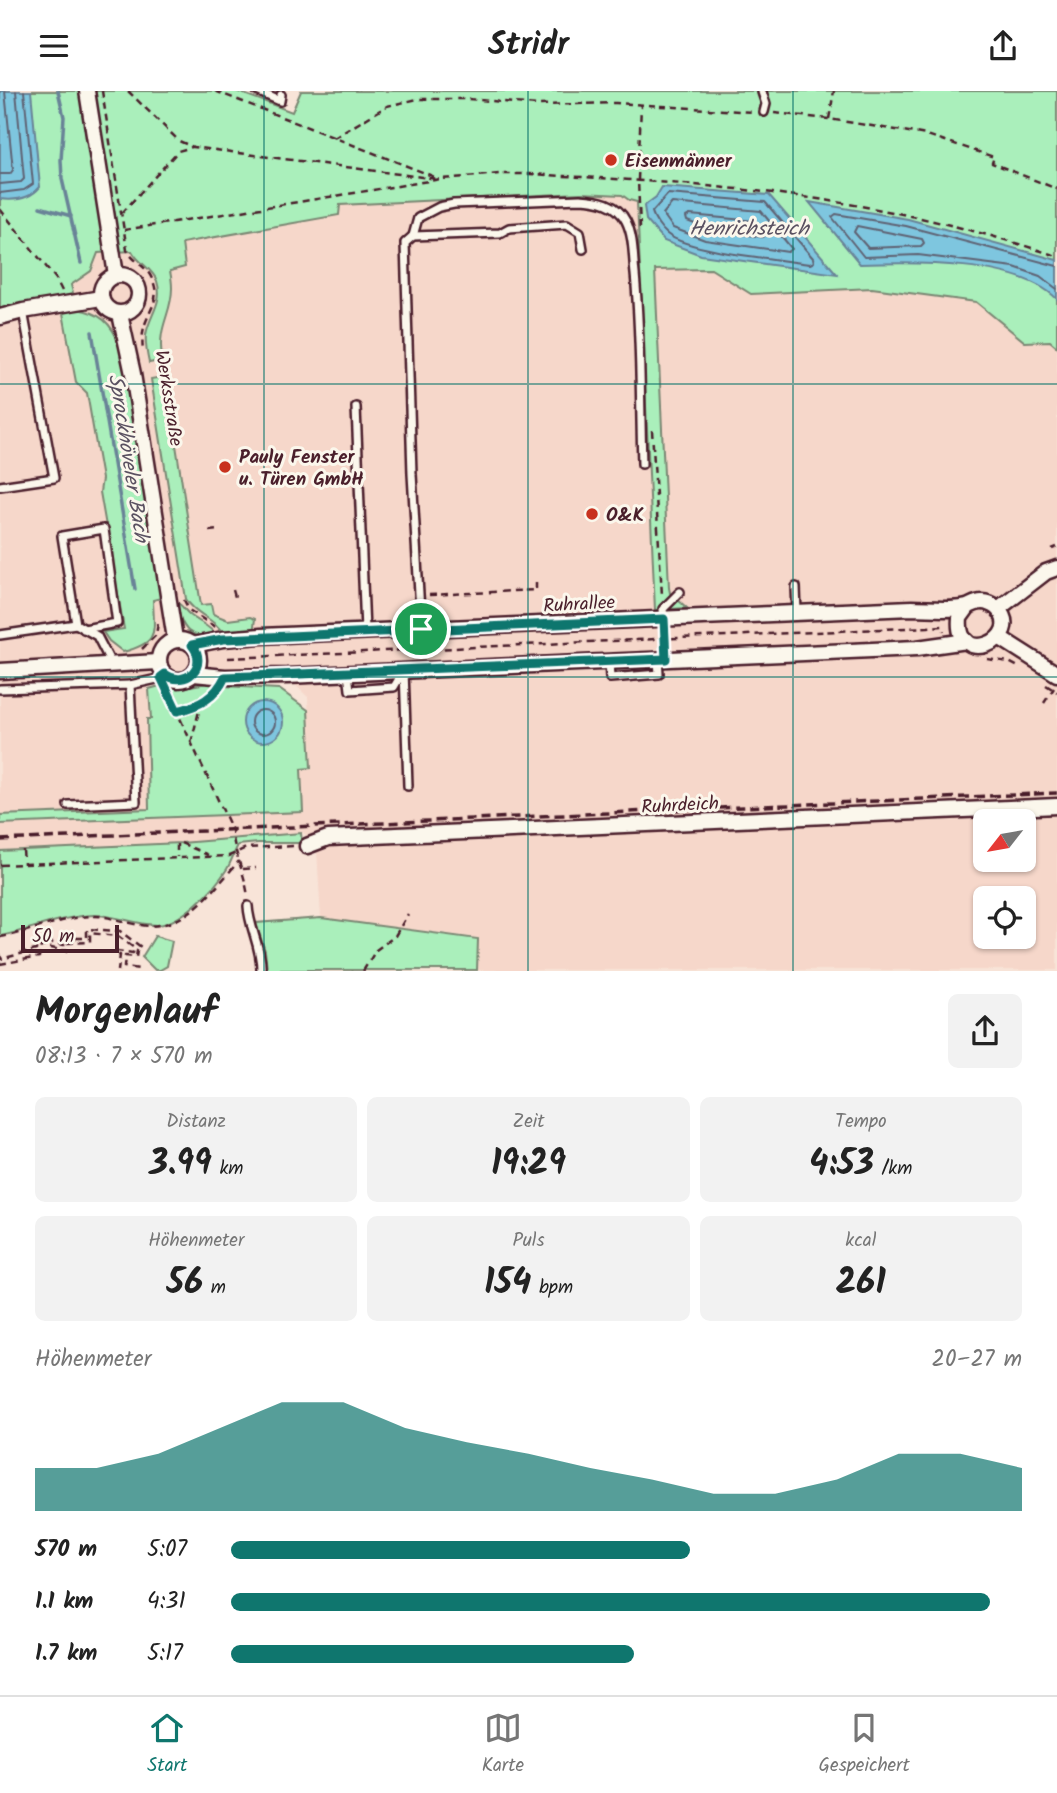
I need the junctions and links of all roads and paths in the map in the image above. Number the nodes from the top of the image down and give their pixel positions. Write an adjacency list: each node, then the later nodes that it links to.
1 (87, 91): 24 (street)
2 (102, 91): 19 (path, Werksstraße)
3 (128, 91): 13 (path)
4 (215, 91): 12 (path)
5 (257, 91): 8 (lane)
6 (834, 91): 11 (path)
7 (762, 92): 10 (lane)
8 (281, 95)
9 (641, 106): 10 (path); 12 (path); 15 (path)
10 (764, 113): 11 (path)
11 (829, 119): 16 (path)
12 (334, 138): 14 (path)
13 (193, 147): 14 (path); 19 (path)
14 (441, 179): 15 (path); 20 (path)
15 (638, 180): 17 (path); 23 (path)
16 (1057, 189)
17 (639, 202)
18 (0, 209): 25 (path)
19 (122, 213): 20 (path, Werksstraße)
20 (124, 230): 30 (path, Werksstraße)
21 (413, 236): 22 (lane); 32 (lane); 43 (lane)
22 (583, 249)
23 (1057, 256)
24 (117, 275): 26 (street); 28 (street)
25 (63, 291)
26 (101, 298): 27 (street); 28 (street)
27 (23, 311): 29 (street); 33 (lane)
28 (120, 314): 57 (street, Werksstraße)
29 (0, 317)
30 (145, 361)
31 (356, 407): 53 (lane)
32 (642, 464)
33 (0, 486)
34 (220, 530): 35 (path)
35 (209, 531)
36 (1057, 547): 37 (path)
37 (1052, 549)
38 (1057, 568): 47 (street)
39 (536, 578): 43 (path)
40 (796, 587): 48 (lane)
41 (233, 590): 45 (path)
42 (680, 592): 49 (lane)
43 (418, 595): 52 (lane)
44 (183, 597): 58 (path)
45 (235, 597)
46 (968, 607): 47 (street, Ruhrallee); 48 (street, Ruhrallee); 59 (street)
47 (999, 609): 55 (street)
48 (797, 613): 49 (street, Ruhrallee)
49 (664, 619): 52 (street, Ruhrallee); 56 (path)
50 (76, 624): 51 (lane); 51 (lane); 54 (lane)
51 (84, 629): 65 (lane)
52 (421, 629): 53 (street, Ruhrallee)
53 (365, 631): 58 (street, Ruhrallee)
54 (0, 635)
55 (999, 637): 59 (street); 75 (street)
56 (665, 638): 60 (path, Ruhrallee); 62 (path, Ruhrallee); 63 (path)
57 (175, 639): 61 (street); 69 (street)
58 (223, 639): 61 (street, Ruhrallee); 62 (path)
59 (967, 641): 60 (street)
60 (948, 643): 63 (street)
61 (192, 645): 70 (street)
62 (228, 658): 71 (path)
63 (662, 659): 67 (street)
64 (987, 659): 66 (path)
65 (112, 666): 68 (street); 69 (street)
66 (1020, 668)
67 (404, 670): 71 (street); 81 (lane)
68 (0, 671)
69 (161, 671): 70 (street); 74 (lane); 79 (path)
70 (194, 674): 71 (street)
71 (225, 677): 77 (path)
72 (1042, 682): 75 (path)
73 (1057, 682): 75 (path)
74 (130, 685): 76 (lane); 82 (lane)
75 (1056, 685): 78 (path)
76 (0, 689)
77 (201, 703): 79 (path); 80 (path)
78 (1044, 703)
79 (177, 711): 80 (path)
80 (191, 743): 86 (path)
81 (408, 786)
82 (68, 804)
83 (1057, 806): 84 (street, Ruhrdeich)
84 (307, 846): 86 (path)
85 (23, 850): 90 (path)
86 (235, 853): 87 (path); 89 (path)
87 (212, 856): 88 (path); 88 (path)
88 (177, 857): 90 (path)
89 (239, 861): 93 (path); 98 (path)
90 (24, 864): 91 (path)
91 (0, 865)
92 (257, 868): 93 (path)
93 (243, 869): 94 (path)
94 (248, 906): 110 (lane)
95 (408, 914): 111 (path)
96 (120, 931): 97 (path); 99 (path); 102 (path)
97 (118, 936): 99 (path); 102 (path)
98 (0, 937)
99 (89, 938): 100 (path)
100 (42, 943): 101 (path); 104 (path)
101 (33, 951): 104 (path); 105 (path)
102 (135, 953): 107 (path); 108 (path)
103 (0, 954): 105 (path)
104 (34, 956): 106 (path)
105 (1, 959): 106 (path)
106 (1, 964)
107 (124, 967): 108 (path); 109 (path)
108 (118, 969)
109 (140, 971)
110 (261, 971)
111 (363, 971)

